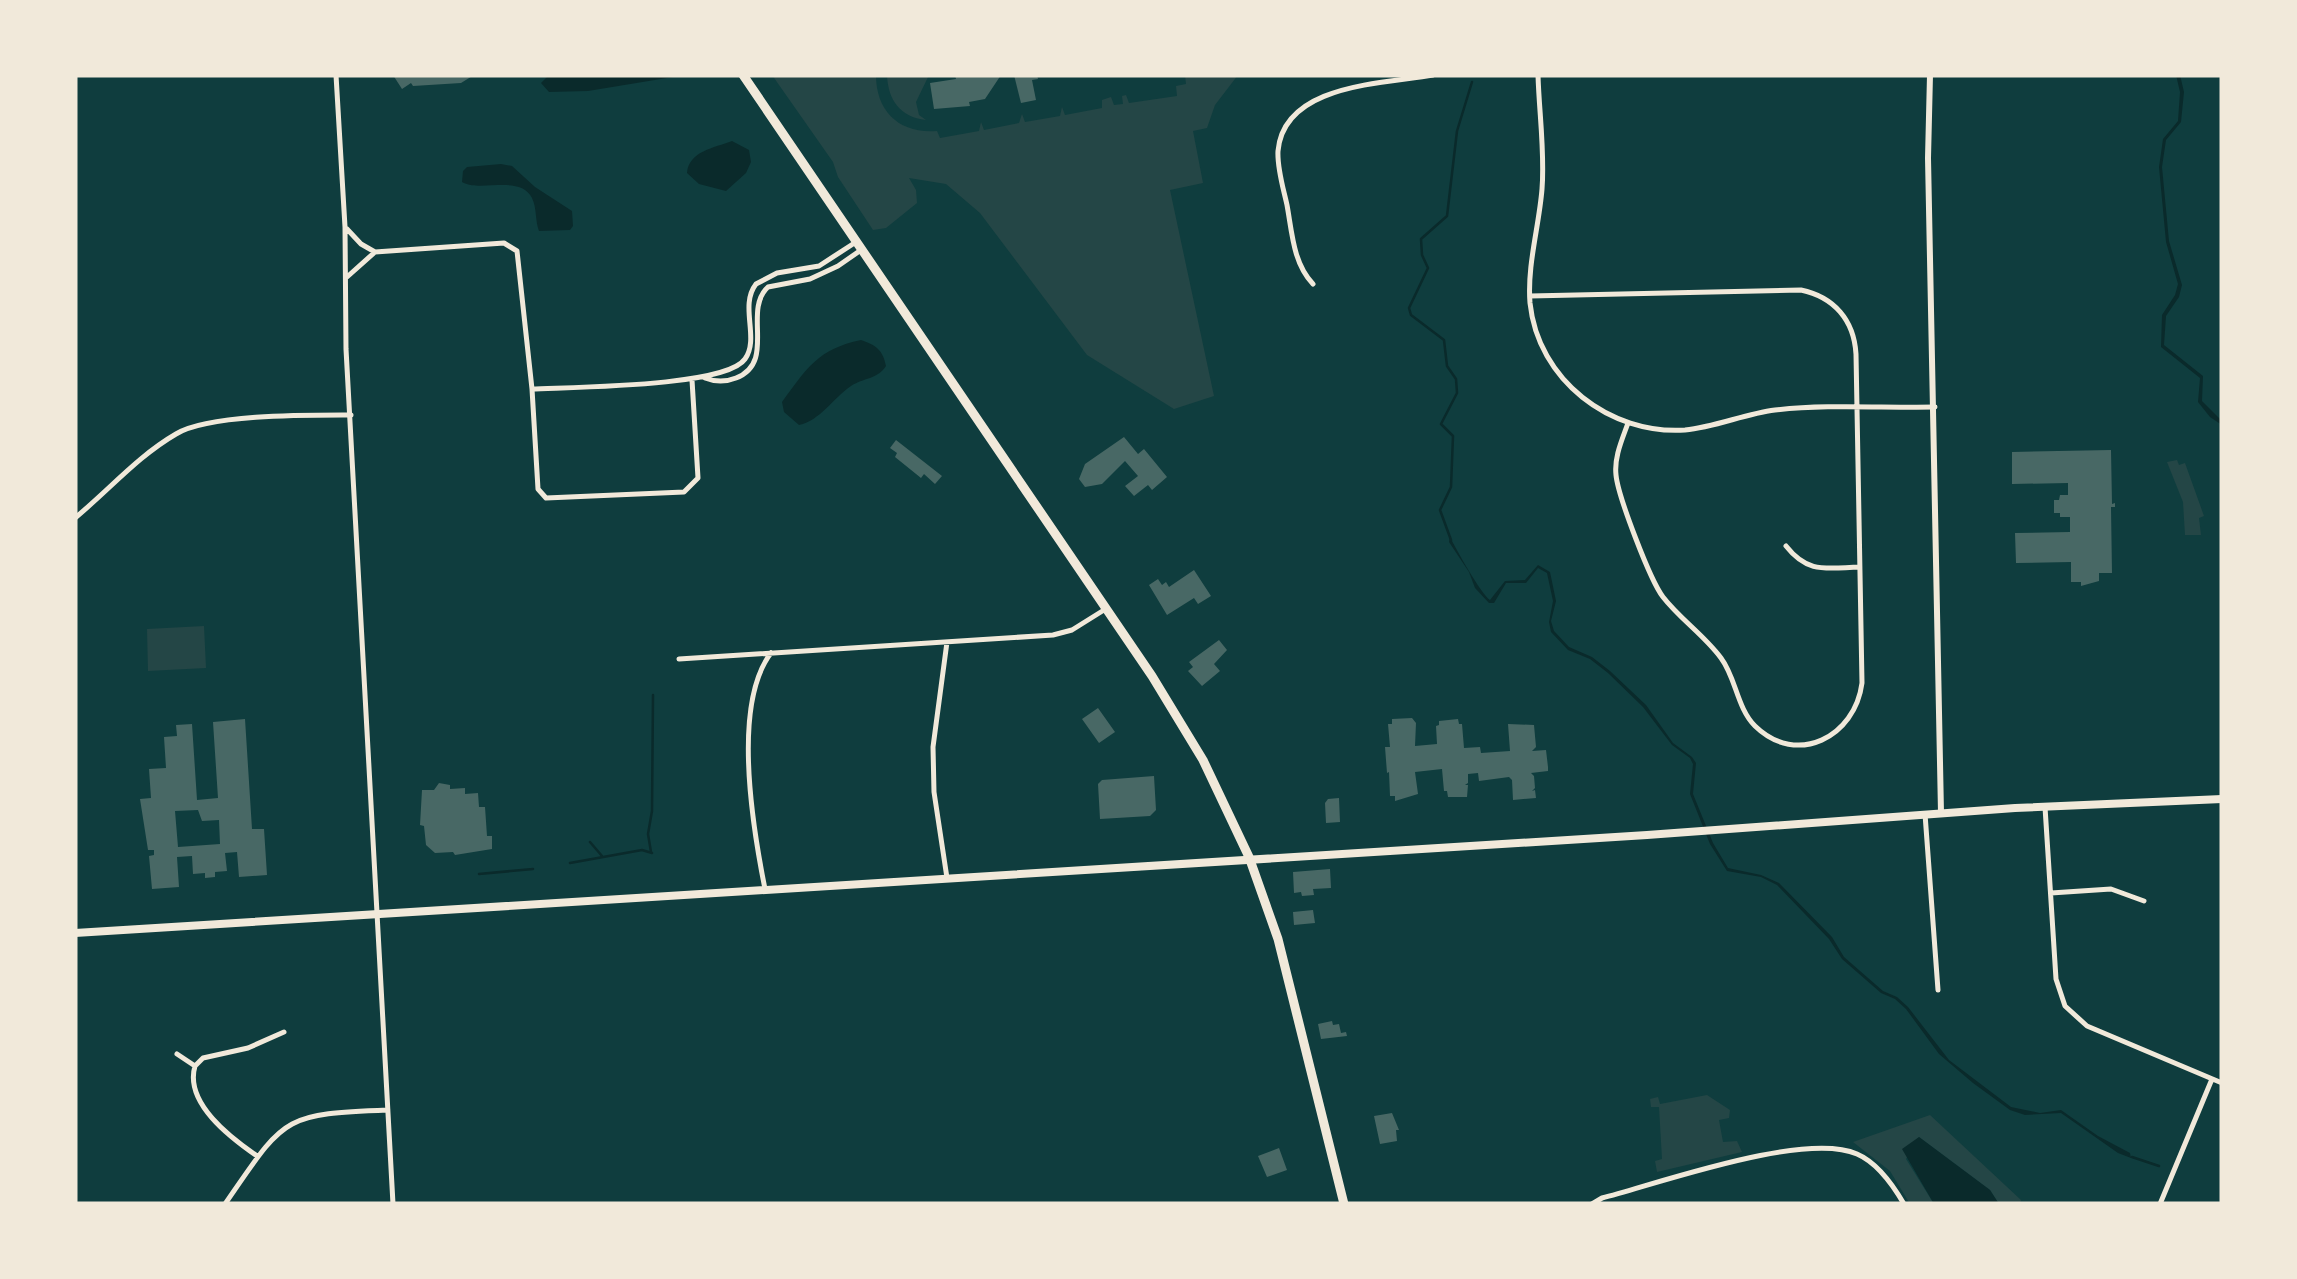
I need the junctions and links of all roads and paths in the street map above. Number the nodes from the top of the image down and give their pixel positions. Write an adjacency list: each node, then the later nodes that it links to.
1 (336, 75): 7 (street)
2 (743, 75): 8 (highway)
3 (1432, 75): 6 (street)
4 (1538, 75): 12 (street)
5 (1930, 75): 15 (street)
6 (1389, 79): 11 (street)
7 (345, 227): 9 (street); 10 (street)
8 (859, 246): 13 (street); 22 (highway)
9 (375, 252): 10 (street); 14 (street)
10 (347, 278): 17 (street)
11 (1313, 284)
12 (1530, 296): 16 (street); 18 (street)
13 (692, 380): 14 (street); 14 (street)
14 (532, 389)
15 (1935, 407): 16 (street); 28 (street)
16 (1856, 408): 18 (street); 21 (street)
17 (351, 414): 19 (street); 35 (street)
18 (1628, 423): 21 (street)
19 (75, 518)
20 (1786, 546): 21 (street)
21 (1859, 567)
22 (1107, 608): 23 (street); 30 (highway)
23 (947, 642): 24 (street); 31 (street)
24 (771, 653): 25 (street); 32 (street)
25 (680, 659)
26 (2222, 800): 27 (main road)
27 (2045, 807): 28 (main road); 33 (street)
28 (1941, 813): 29 (main road)
29 (1925, 814): 30 (main road); 37 (street)
30 (1249, 857): 31 (main road); 47 (highway)
31 (947, 878): 32 (main road)
32 (764, 889): 35 (main road)
33 (2051, 893): 34 (street); 41 (street)
34 (2144, 901)
35 (376, 913): 36 (main road); 43 (street)
36 (75, 932)
37 (1938, 990)
38 (284, 1032): 40 (street)
39 (177, 1054): 40 (street)
40 (194, 1066): 44 (street)
41 (2212, 1079): 42 (street); 50 (street)
42 (2222, 1083)
43 (388, 1110): 44 (street); 46 (street)
44 (257, 1157): 45 (street)
45 (225, 1204)
46 (394, 1204)
47 (1344, 1204)
48 (1592, 1204): 49 (street)
49 (1904, 1204)
50 (2160, 1204)

